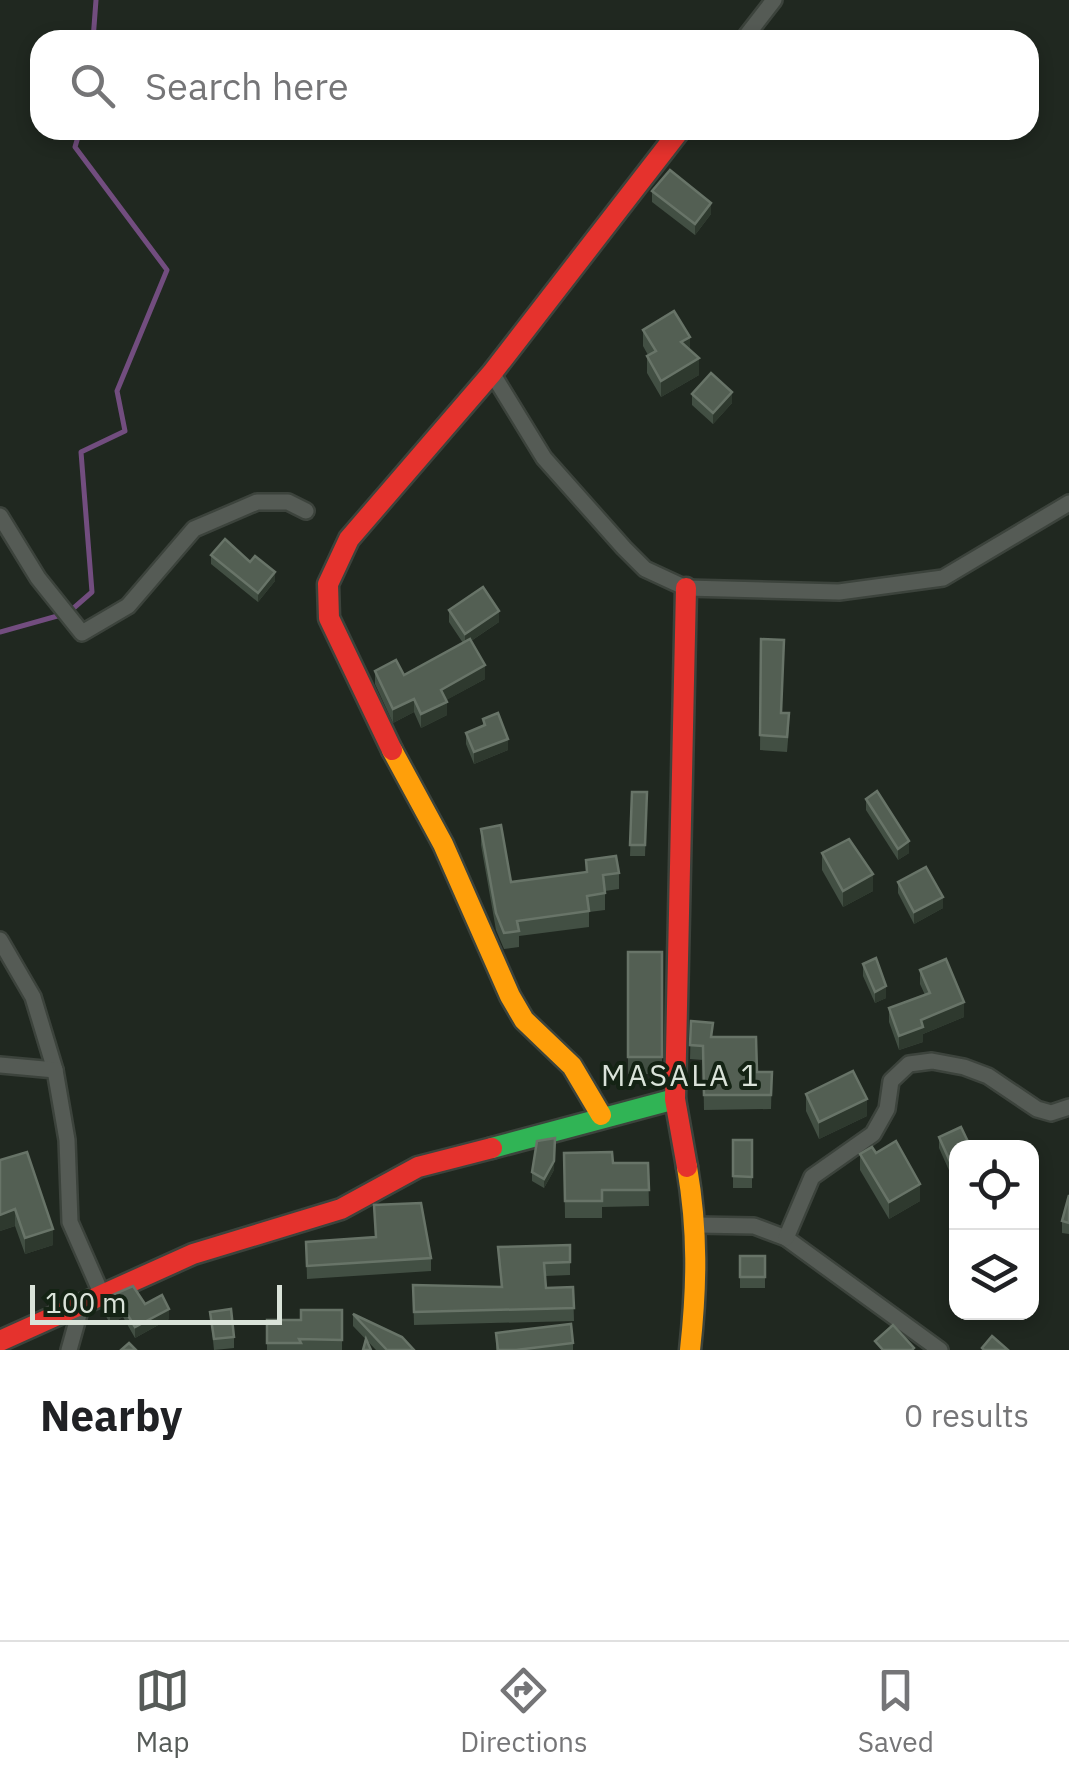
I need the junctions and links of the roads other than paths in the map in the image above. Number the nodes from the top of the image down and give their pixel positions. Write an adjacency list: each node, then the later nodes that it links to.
1 (774, 0): 2 (street)
2 (751, 30)
3 (672, 140): 4 (street)
4 (492, 374): 8 (street); 14 (street)
5 (1069, 502): 8 (street)
6 (306, 510): 7 (street)
7 (0, 516)
8 (686, 588): 12 (street)
9 (0, 940): 11 (street)
10 (0, 1065): 11 (street)
11 (55, 1070): 17 (street)
12 (674, 1099): 14 (street); 15 (street)
13 (1069, 1106): 16 (street)
14 (602, 1115): 17 (street)
15 (697, 1226): 16 (street); 21 (street)
16 (786, 1238): 22 (street)
17 (102, 1295): 18 (street)
18 (81, 1307): 19 (street); 20 (street)
19 (0, 1340)
20 (69, 1350)
21 (690, 1350)
22 (940, 1350)

